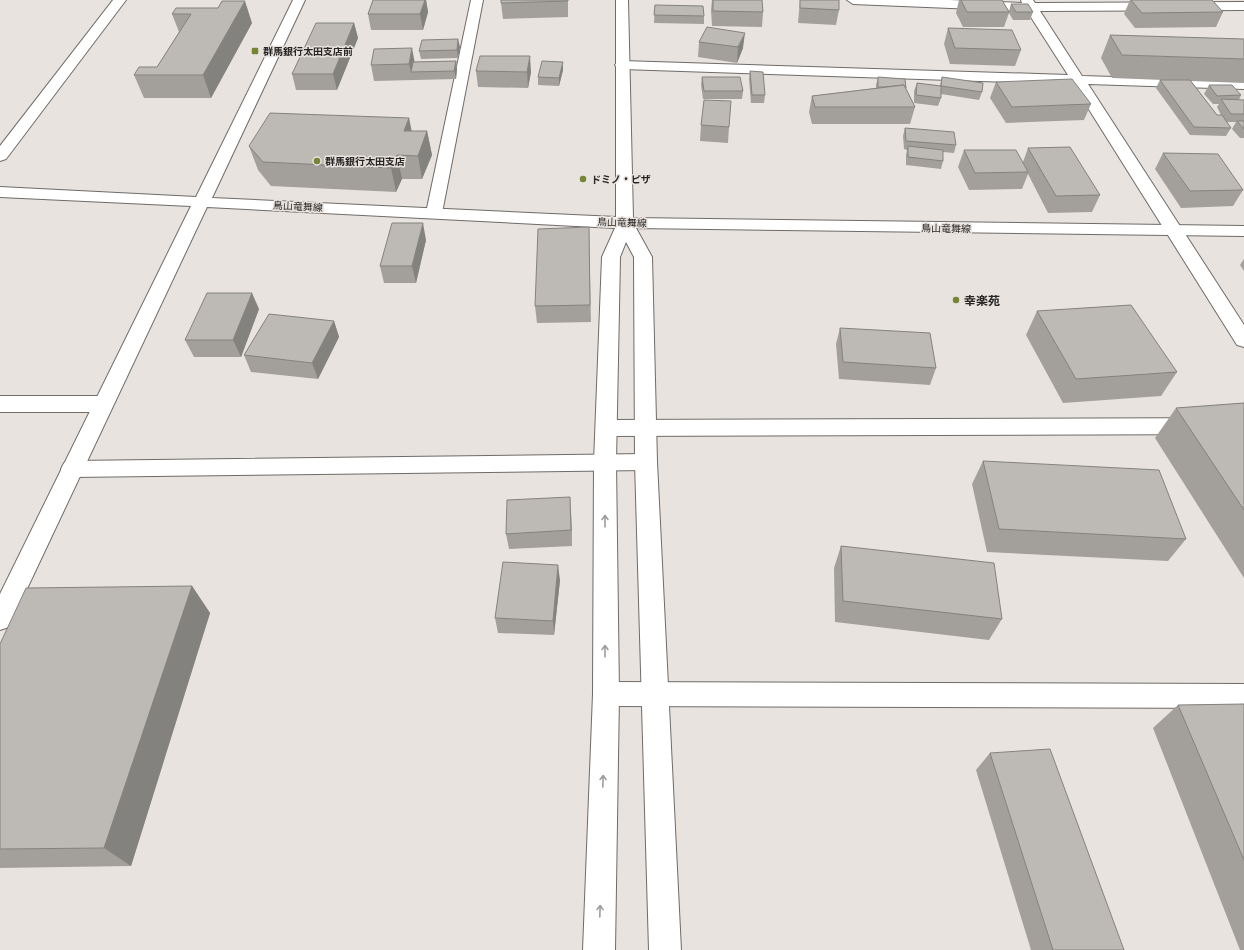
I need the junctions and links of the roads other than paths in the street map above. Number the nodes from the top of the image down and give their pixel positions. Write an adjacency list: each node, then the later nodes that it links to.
1 (120, 0): 11 (street)
2 (299, 0): 13 (street)
3 (477, 0): 14 (street)
4 (622, 0): 8 (street)
5 (853, 0): 6 (street)
6 (1029, 3): 7 (street); 9 (street)
7 (1244, 6)
8 (622, 65): 9 (street); 15 (street)
9 (1077, 80): 10 (street); 17 (street)
10 (1244, 85)
11 (0, 156)
12 (0, 192): 13 (street, 鳥山竜舞線)
13 (201, 201): 14 (street, 鳥山竜舞線); 20 (street)
14 (434, 213): 15 (street, 鳥山竜舞線)
15 (625, 223): 17 (street, 鳥山竜舞線); 22 (street); 23 (street)
16 (1244, 231): 17 (street, 鳥山竜舞線)
17 (1176, 232): 18 (street)
18 (1244, 340)
19 (0, 404): 20 (street)
20 (103, 404): 26 (street)
21 (1244, 426): 23 (street)
22 (607, 428): 23 (street); 24 (street)
23 (646, 428): 25 (street)
24 (605, 462): 25 (street); 26 (street); 28 (street, one-way to 24)
25 (646, 462): 29 (street)
26 (72, 469): 27 (street)
27 (0, 619)
28 (606, 694): 29 (street); 31 (street, one-way to 28)
29 (656, 694): 30 (street); 32 (street)
30 (1244, 696)
31 (598, 950)
32 (665, 950)

